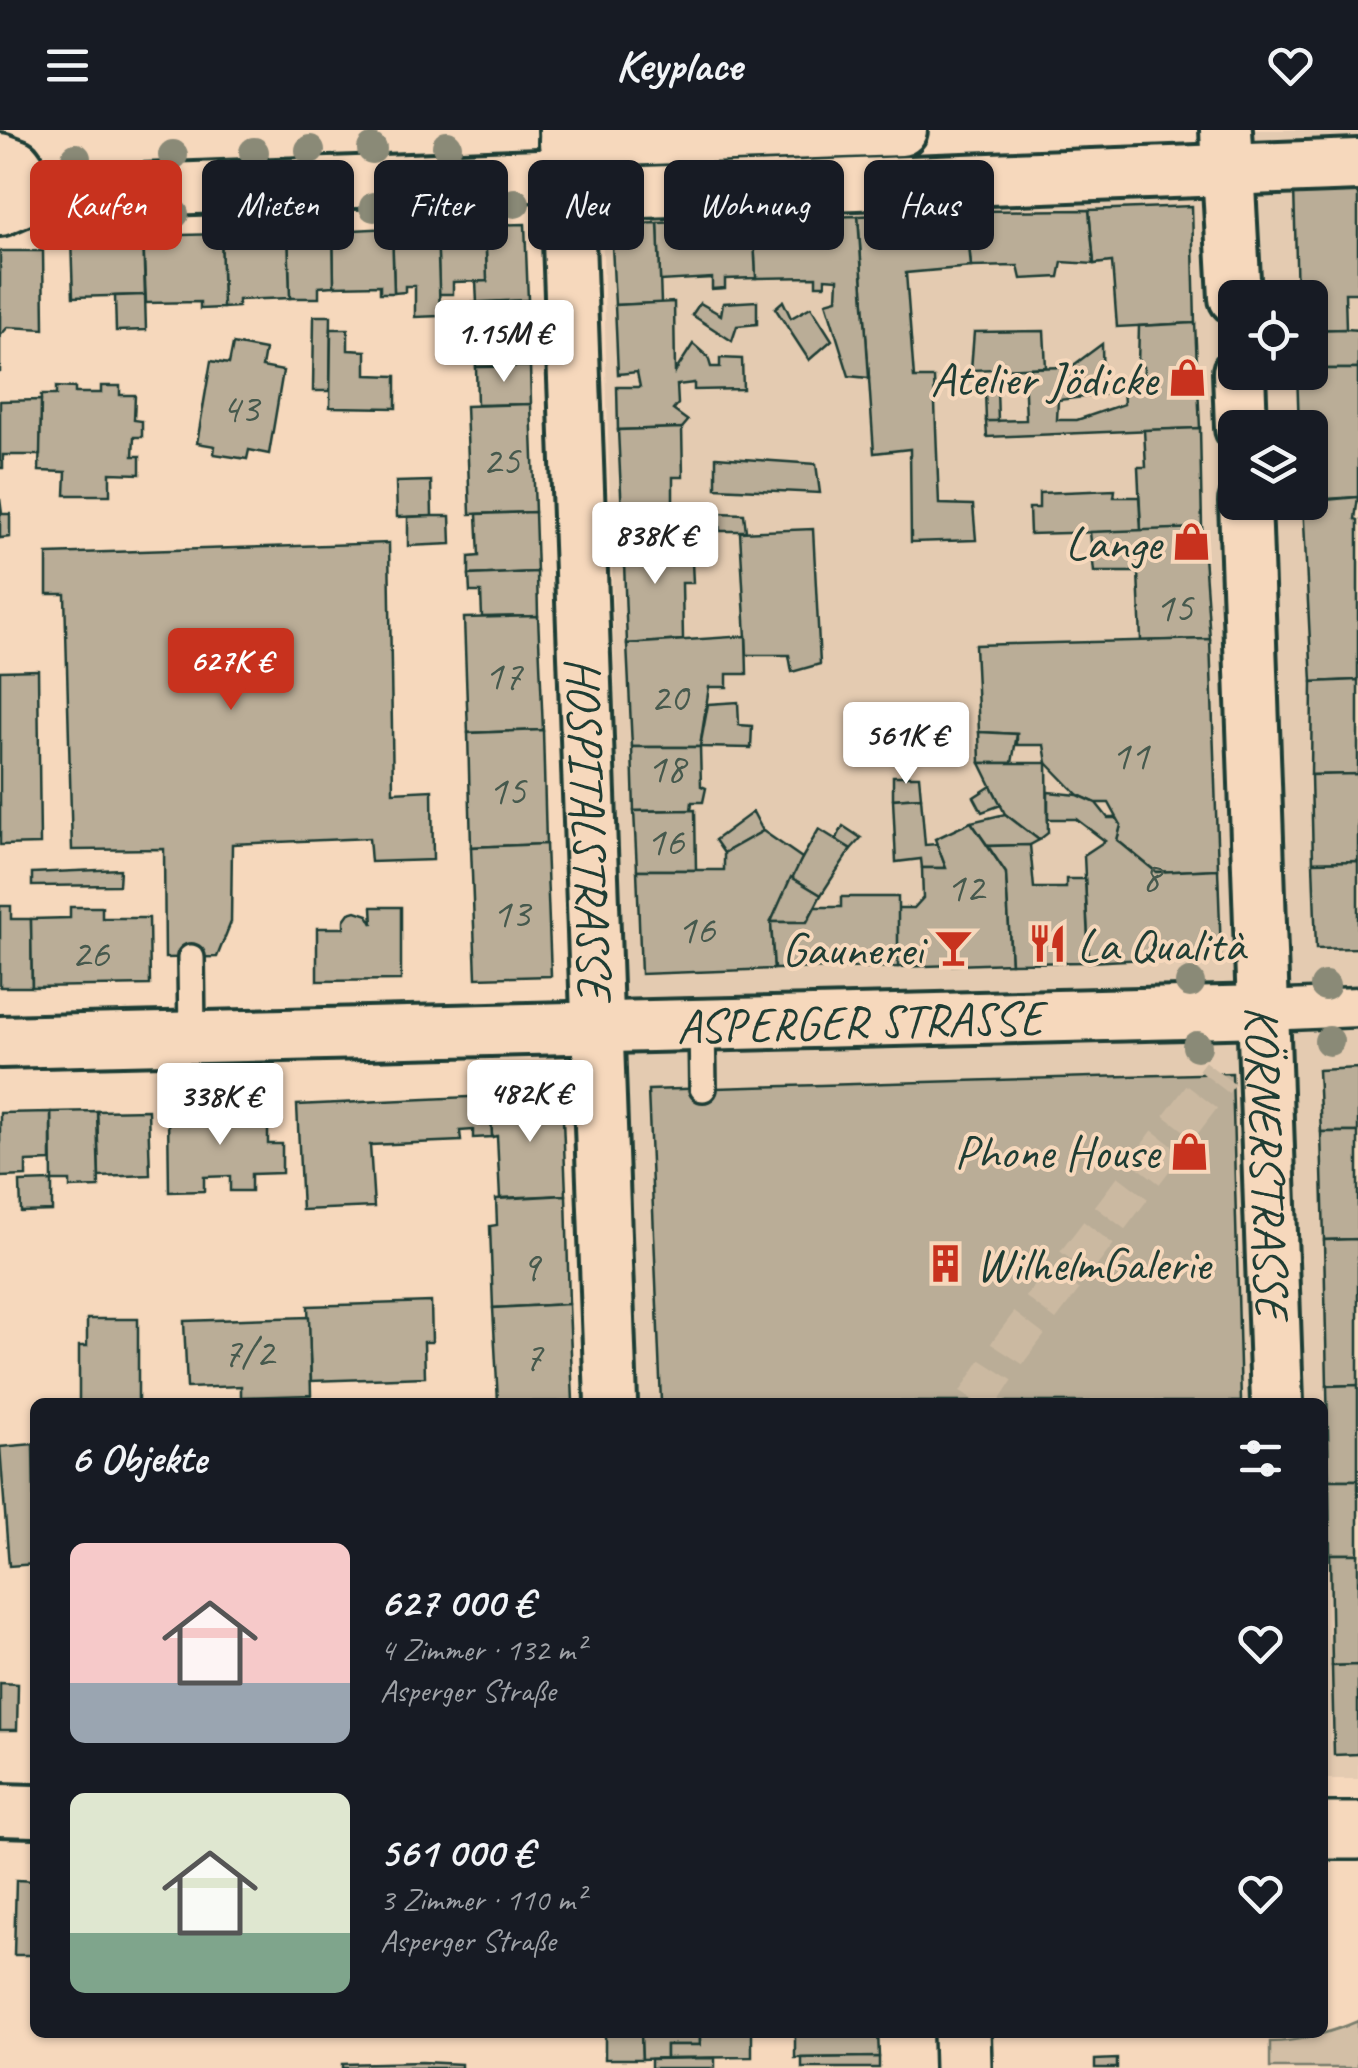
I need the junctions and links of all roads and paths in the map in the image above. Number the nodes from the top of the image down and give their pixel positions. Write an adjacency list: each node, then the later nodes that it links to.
1 (900, 130): 4 (street)
2 (1228, 150): 4 (street); 6 (street); 9 (street)
3 (0, 160): 7 (street)
4 (566, 160)
5 (528, 163): 7 (street)
6 (1358, 165)
7 (18, 202)
8 (569, 250): 15 (street, HOSPITALSTRASSE)
9 (1234, 280)
10 (1246, 520): 13 (street, KÖRNERSTRASSE)
11 (190, 958): 16 (lane)
12 (1358, 1007): 13 (street, ASPERGER STRASSE)
13 (1265, 1011): 14 (street, ASPERGER STRASSE); 20 (street, KÖRNERSTRASSE)
14 (702, 1023): 15 (street, ASPERGER STRASSE); 18 (lane)
15 (598, 1028): 16 (street, ASPERGER STRASSE); 19 (street, HOSPITALSTRASSE)
16 (192, 1035): 17 (street, ASPERGER STRASSE)
17 (0, 1042)
18 (703, 1088)
19 (612, 1398)
20 (1277, 1398)
21 (0, 1810): 22 (street)
22 (30, 1810)
23 (1328, 1830): 24 (street)
24 (1358, 1831)
25 (962, 2038): 26 (street)
26 (963, 2068)

